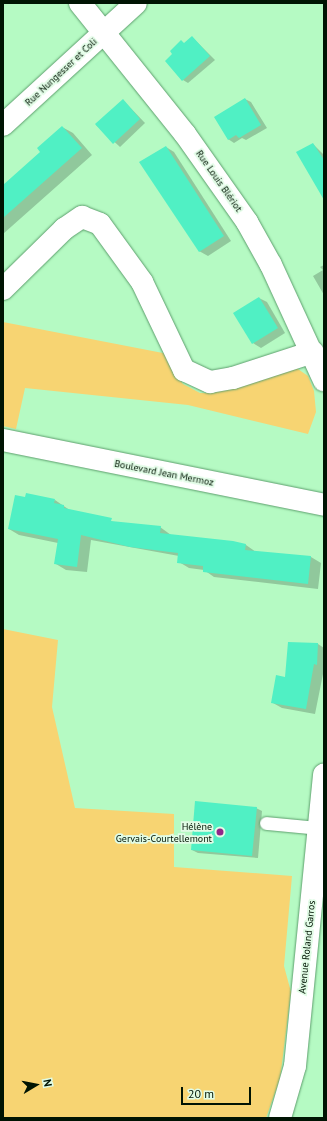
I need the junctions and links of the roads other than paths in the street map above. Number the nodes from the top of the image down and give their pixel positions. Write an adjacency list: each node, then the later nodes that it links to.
1 (80, 3): 3 (street, Rue Louis Blériot)
2 (136, 3): 3 (street, Rue Nungesser et Coli)
3 (104, 30): 4 (street, Rue Nungesser et Coli); 6 (street, Rue Louis Blériot)
4 (3, 125)
5 (3, 289): 6 (street)
6 (313, 352): 7 (street, Rue Louis Blériot)
7 (324, 380)
8 (3, 440): 9 (street, Boulevard Jean Mermoz)
9 (324, 505)
10 (324, 774): 12 (street, Avenue Roland Garros)
11 (266, 823): 12 (lane)
12 (318, 828): 13 (street, Avenue Roland Garros)
13 (280, 1118)

